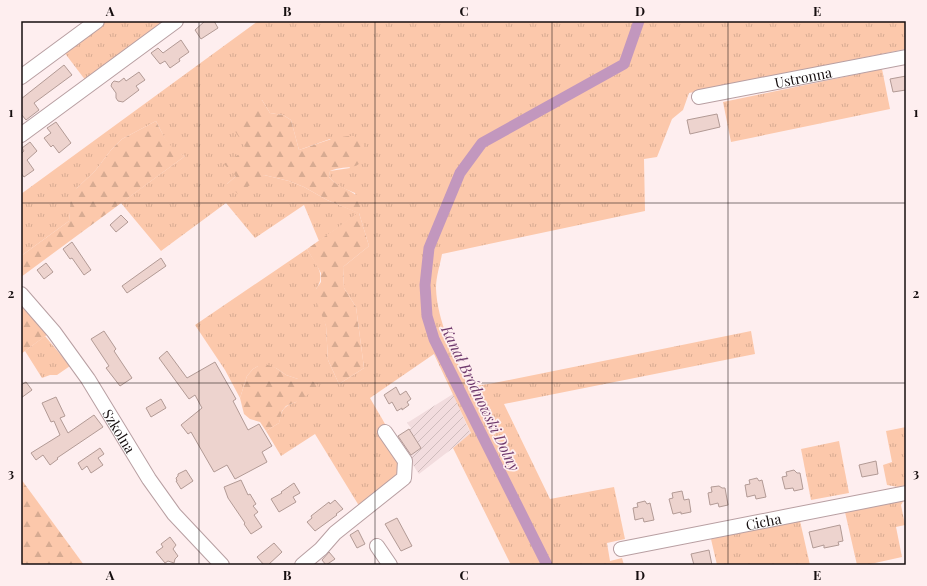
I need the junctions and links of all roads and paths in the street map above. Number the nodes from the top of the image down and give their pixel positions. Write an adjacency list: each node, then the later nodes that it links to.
1 (97, 21): 4 (street)
2 (176, 21): 6 (street)
3 (906, 57): 5 (street, Ustronna)
4 (21, 77)
5 (699, 97)
6 (21, 135)
7 (21, 294): 12 (street, Szkolna)
8 (385, 432): 13 (street)
9 (906, 493): 11 (street, Cicha)
10 (377, 546): 14 (street)
11 (621, 549)
12 (222, 565)
13 (302, 565)
14 (390, 565)

